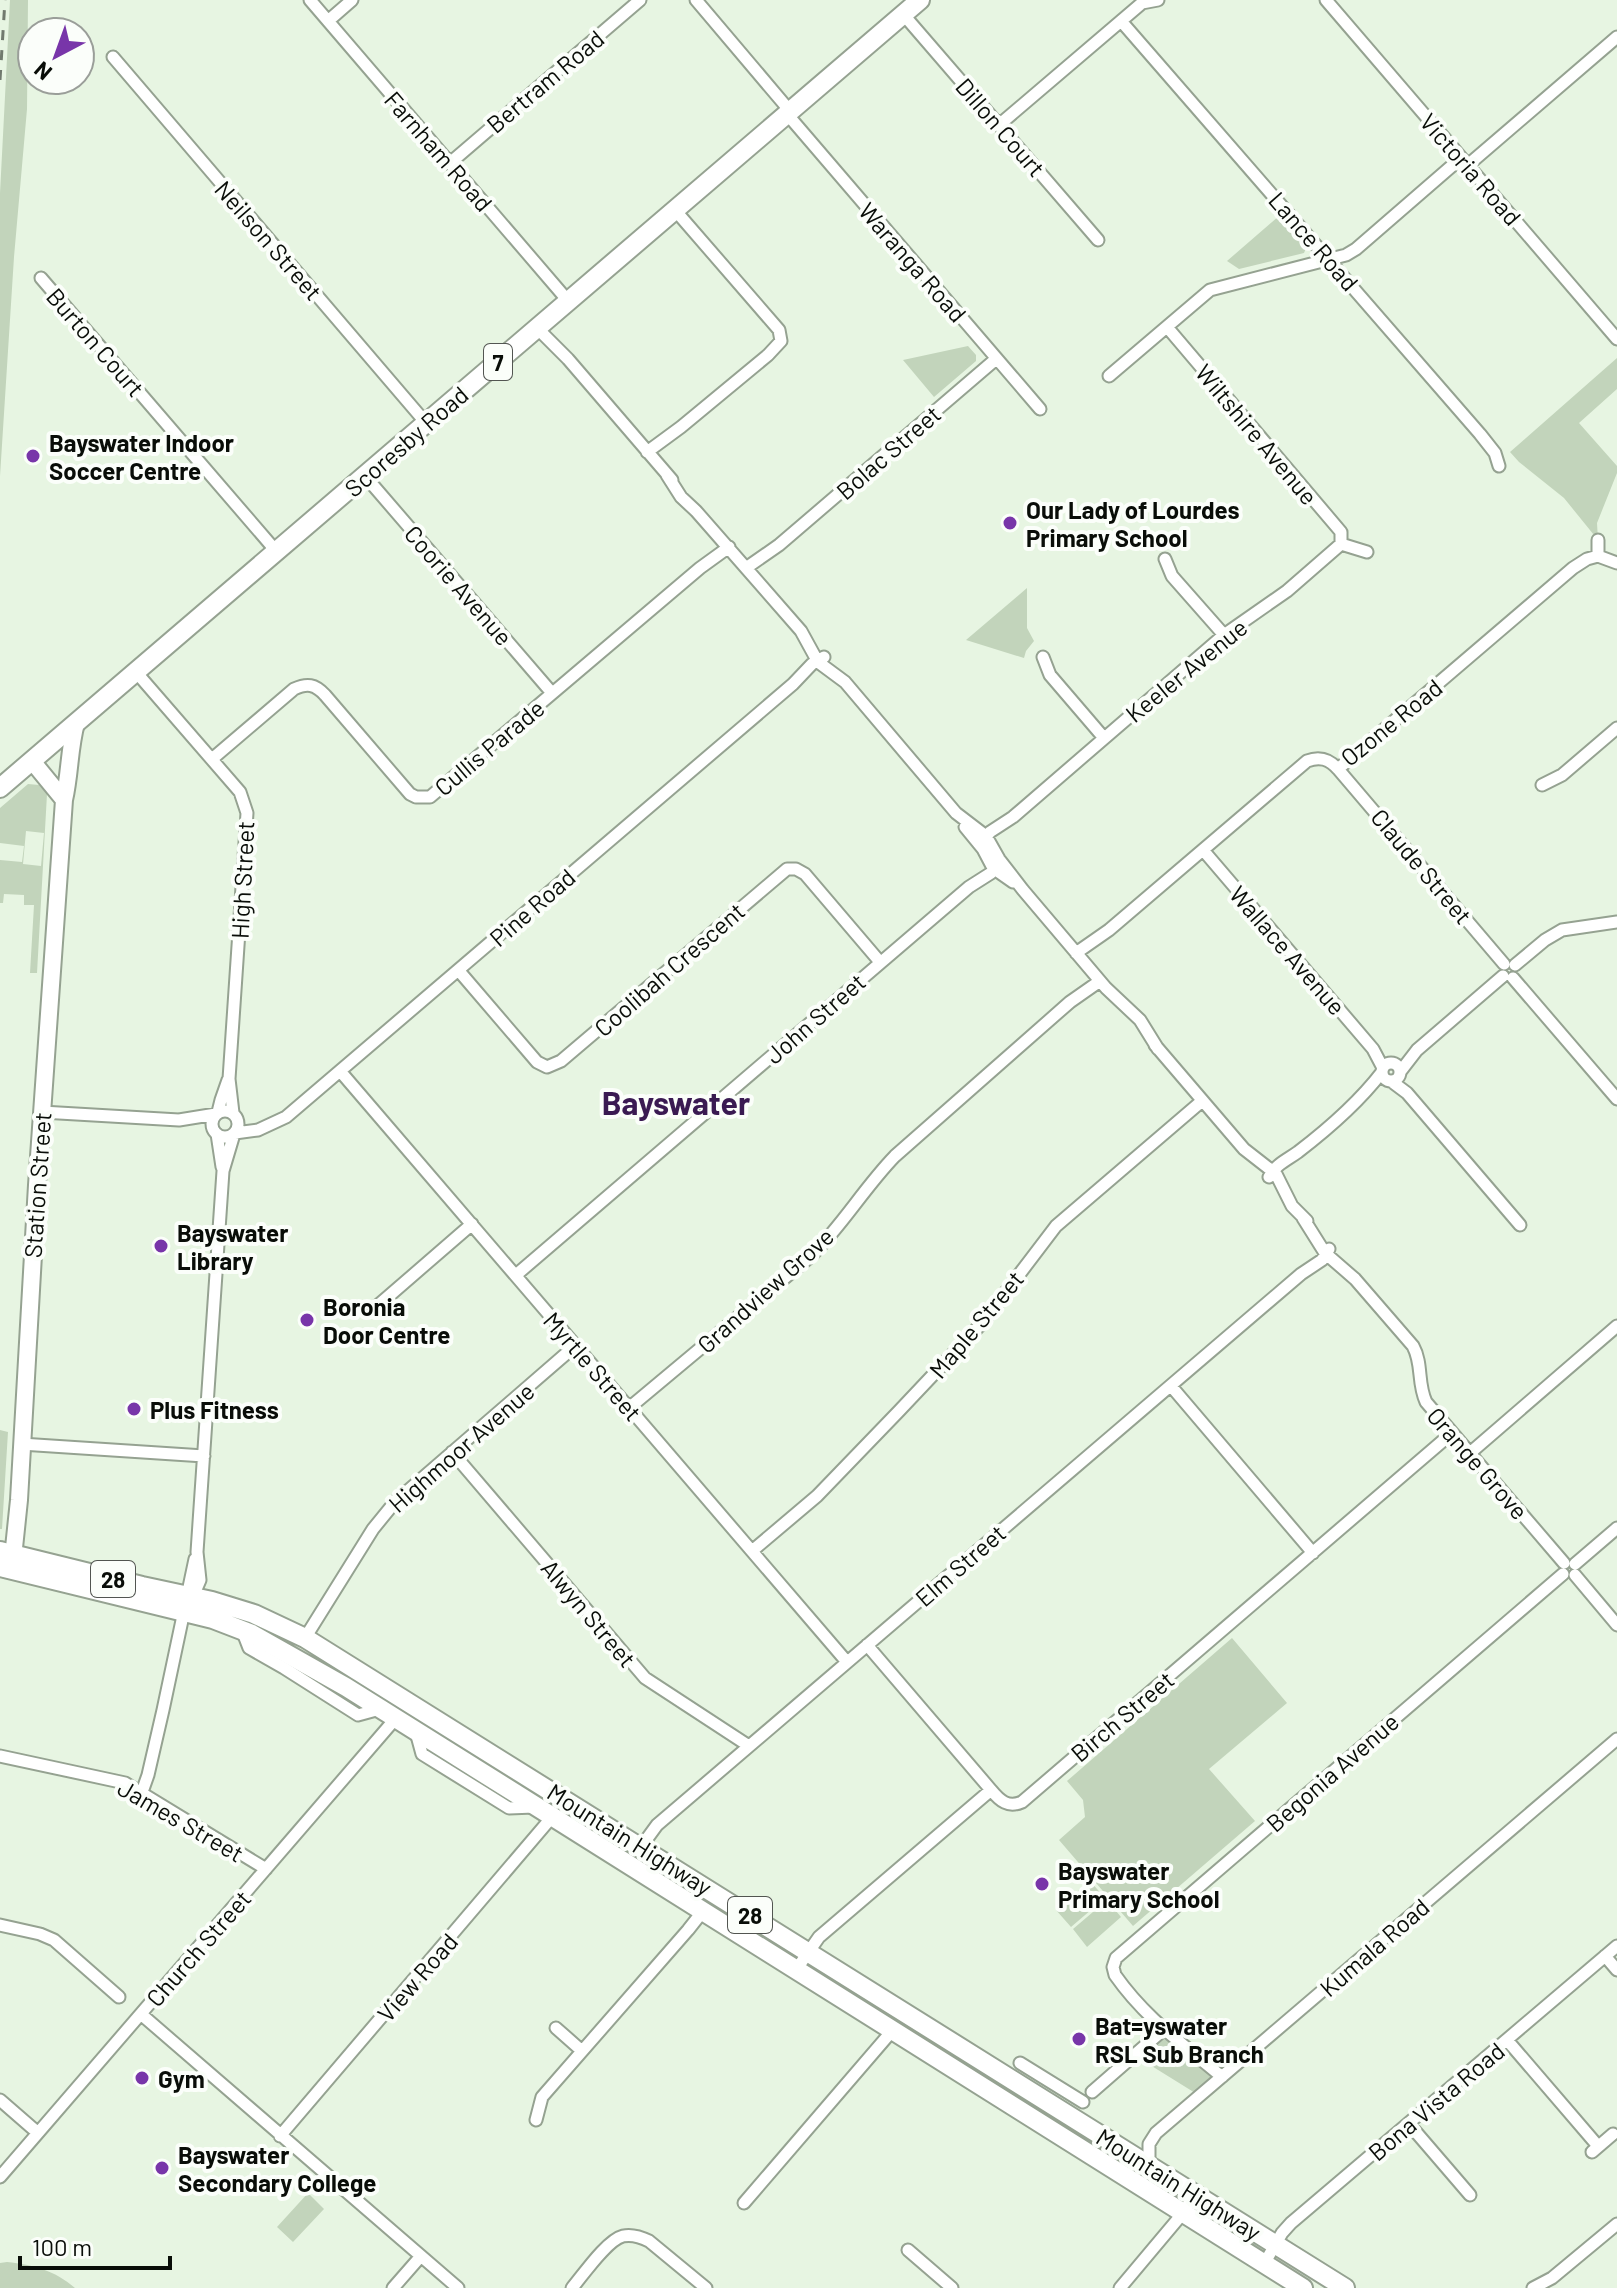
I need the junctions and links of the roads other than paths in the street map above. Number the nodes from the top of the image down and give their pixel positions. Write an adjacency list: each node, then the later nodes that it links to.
1 (310, 0): 8 (street, Farnham Road)
2 (352, 0): 8 (street)
3 (640, 0): 15 (street, Bertram Road)
4 (696, 0): 12 (street, Waranga Road)
5 (1158, 0): 9 (street)
6 (1326, 0): 14 (street, Victoria Road)
7 (913, 5): 12 (main road, Scoresby Road / 7); 13 (street, Dillon Court)
8 (328, 21): 15 (street, Farnham Road)
9 (1121, 21): 13 (street); 18 (street, Lance Road)
10 (1617, 37): 14 (street)
11 (113, 57): 27 (street, Neilson Street)
12 (789, 112): 16 (main road, Scoresby Road / 7); 24 (street, Waranga Road)
13 (999, 125): 17 (street, Dillon Court)
14 (1464, 162): 18 (street); 23 (street, Victoria Road)
15 (450, 163): 20 (street, Farnham Road)
16 (675, 210): 20 (main road, Scoresby Road / 7); 28 (street)
17 (1098, 240)
18 (1330, 260): 22 (street); 29 (street, Lance Road)
19 (41, 278): 34 (street, Burton Court)
20 (569, 302): 21 (main road, Scoresby Road / 7)
21 (540, 326): 27 (main road, Scoresby Road / 7); 28 (street, Orange Grove)
22 (1167, 327): 25 (street); 33 (street, Wiltshire Avenue)
23 (1617, 339)
24 (996, 359): 26 (street, Waranga Road); 39 (street, Bolac Street)
25 (1109, 376)
26 (1040, 409)
27 (426, 423): 30 (main road, Scoresby Road / 7)
28 (649, 454): 32 (street, Orange Grove)
29 (1499, 466)
30 (365, 476): 34 (main road, Scoresby Road / 7); 44 (street, Coorie Avenue)
31 (1598, 540): 36 (street)
32 (724, 541): 39 (street, Orange Grove); 44 (street, Cullis Parade)
33 (1341, 544): 35 (street); 40 (street, Keeler Avenue)
34 (276, 551): 43 (main road, Scoresby Road / 7)
35 (1367, 552)
36 (1598, 556): 38 (street); 50 (street, Ozone Road)
37 (1165, 559): 40 (street)
38 (1617, 563)
39 (749, 571): 42 (street, Orange Grove)
40 (1224, 635): 47 (street, Keeler Avenue)
41 (1043, 657): 47 (street)
42 (820, 660): 54 (street, Orange Grove); 60 (street, Pine Road)
43 (136, 672): 45 (main road, Scoresby Road / 7); 49 (street, High Street)
44 (552, 693): 49 (street, Cullis Parade)
45 (76, 723): 48 (main road, Scoresby Road / 7); 53 (main road, Station Street)
46 (1617, 728): 51 (street)
47 (1104, 738): 54 (street, Keeler Avenue)
48 (38, 755): 52 (main road, Scoresby Road / 7); 53 (main road)
49 (212, 759): 65 (street, High Street)
50 (1338, 769): 55 (street, Ozone Road); 61 (street, Claude Street)
51 (1542, 785)
52 (0, 788)
53 (66, 792): 68 (main road, Station Street)
54 (985, 841): 56 (street, Orange Grove)
55 (1203, 850): 58 (street, Ozone Road); 64 (street, Wallace Avenue)
56 (995, 865): 58 (street, Orange Grove); 59 (street, John Street)
57 (1617, 922): 61 (street)
58 (1078, 956): 62 (street, Orange Grove)
59 (880, 962): 60 (street, Coolibah Crescent); 80 (street, John Street)
60 (459, 971): 63 (street, Pine Road)
61 (1509, 971): 64 (street); 66 (street, Claude Street)
62 (1101, 982): 67 (street, Orange Grove); 85 (street, Grandview Grove)
63 (340, 1071): 72 (street, Pine Road); 77 (street, Myrtle Street)
64 (1391, 1072): 76 (street); 78 (street)
65 (229, 1079): 69 (street, High Street); 70 (street, High Street)
66 (1617, 1099)
67 (1202, 1101): 76 (street, Orange Grove); 92 (street, Maple Street)
68 (42, 1112): 71 (street); 87 (main road, Station Street)
69 (217, 1113): 70 (street); 71 (street); 73 (street)
70 (234, 1114): 72 (street); 74 (street)
71 (179, 1120): 73 (street)
72 (268, 1125): 74 (street, Pine Road)
73 (215, 1133): 74 (street); 75 (street)
74 (234, 1133): 75 (street)
75 (223, 1171): 90 (street)
76 (1272, 1174): 79 (street, Orange Grove)
77 (472, 1224): 80 (street, Myrtle Street); 81 (street)
78 (1520, 1225)
79 (1326, 1252): 84 (street, Elm Street); 86 (street, Orange Grove)
80 (516, 1275): 83 (street, Myrtle Street)
81 (375, 1308)
82 (1617, 1326): 89 (street)
83 (575, 1346): 85 (street, Myrtle Street); 88 (street, Highmoor Avenue)
84 (1171, 1386): 93 (street); 99 (street, Elm Street)
85 (629, 1408): 92 (street, Myrtle Street)
86 (1452, 1433): 89 (street, Orange Grove); 93 (street, Birch Street)
87 (21, 1444): 90 (street); 94 (main road, Station Street)
88 (452, 1452): 98 (street, Highmoor Avenue); 103 (street, Alwyn Street)
89 (1470, 1453): 95 (street, Orange Grove)
90 (204, 1456): 96 (street)
91 (1617, 1528): 95 (street, Begonia Avenue)
92 (752, 1551): 100 (street, Myrtle Street)
93 (1313, 1553): 105 (street, Birch Street)
94 (6, 1561): 96 (main road, Mountain Highway / 28)
95 (1569, 1569): 97 (street, Orange Grove); 121 (street, Begonia Avenue)
96 (189, 1601): 98 (main road, Mountain Highway / 28); 101 (main road, Mountain Highway / 28); 106 (street)
97 (1617, 1625)
98 (305, 1638): 108 (main road, Mountain Highway / 28)
99 (867, 1645): 100 (street, Elm Street); 105 (street)
100 (847, 1662): 103 (street, Elm Street)
101 (388, 1714): 107 (main road, Mountain Highway / 28); 110 (street, Church Street)
102 (1617, 1739): 126 (street, Kumala Road)
103 (749, 1746): 108 (street, Elm Street)
104 (0, 1756): 106 (street, James Street)
105 (991, 1790): 114 (street)
106 (142, 1792): 110 (street, James Street)
107 (552, 1817): 109 (main road, Mountain Highway / 28); 133 (street, View Road)
108 (641, 1846): 109 (street, Elm Street); 114 (main road, Mountain Highway / 28)
109 (629, 1865): 111 (main road, Mountain Highway / 28)
110 (266, 1869): 119 (street, Church Street)
111 (703, 1911): 116 (main road, Mountain Highway / 28); 124 (street)
112 (0, 1925): 118 (street)
113 (1617, 1946): 115 (street, Bona Vista Road)
114 (808, 1951): 116 (street); 128 (main road, Mountain Highway / 28)
115 (1605, 1956): 117 (street); 123 (street, Bona Vista Road)
116 (796, 1970): 122 (main road, Mountain Highway / 28)
117 (1617, 1970)
118 (119, 1997)
119 (142, 2015): 131 (street, Church Street); 133 (street)
120 (556, 2028): 124 (street)
121 (1163, 2030): 126 (street); 128 (street)
122 (892, 2031): 134 (main road, Mountain Highway / 28); 139 (street)
123 (1507, 2040): 130 (street, Bona Vista Road); 132 (street)
124 (582, 2051): 129 (street)
125 (1020, 2063): 128 (street, Mountain Highway)
126 (1222, 2077): 135 (street, Kumala Road)
127 (0, 2100): 131 (street)
128 (1084, 2102): 134 (street); 135 (main road, Mountain Highway / 28)
129 (536, 2120)
130 (1409, 2124): 138 (street); 142 (street, Bona Vista Road)
131 (38, 2133): 136 (street, Church Street)
132 (1613, 2134)
133 (280, 2136): 144 (street)
134 (1061, 2136): 140 (main road, Mountain Highway / 28)
135 (1149, 2165): 137 (main road, Mountain Highway / 28)
136 (0, 2177)
137 (1195, 2194): 140 (street); 142 (main road, Mountain Highway / 28)
138 (1470, 2195)
139 (744, 2203)
140 (1183, 2213): 145 (main road, Mountain Highway / 28); 151 (street)
141 (1617, 2224): 154 (street)
142 (1276, 2244): 145 (street, Bona Vista Road); 153 (main road, Mountain Highway / 28)
143 (908, 2250): 150 (street)
144 (421, 2256): 146 (street); 147 (street)
145 (1264, 2264): 152 (main road, Mountain Highway / 28)
146 (393, 2288)
147 (458, 2288)
148 (572, 2288): 149 (street)
149 (706, 2288)
150 (952, 2288)
151 (1120, 2288)
152 (1303, 2288)
153 (1345, 2288)
154 (1533, 2288)

